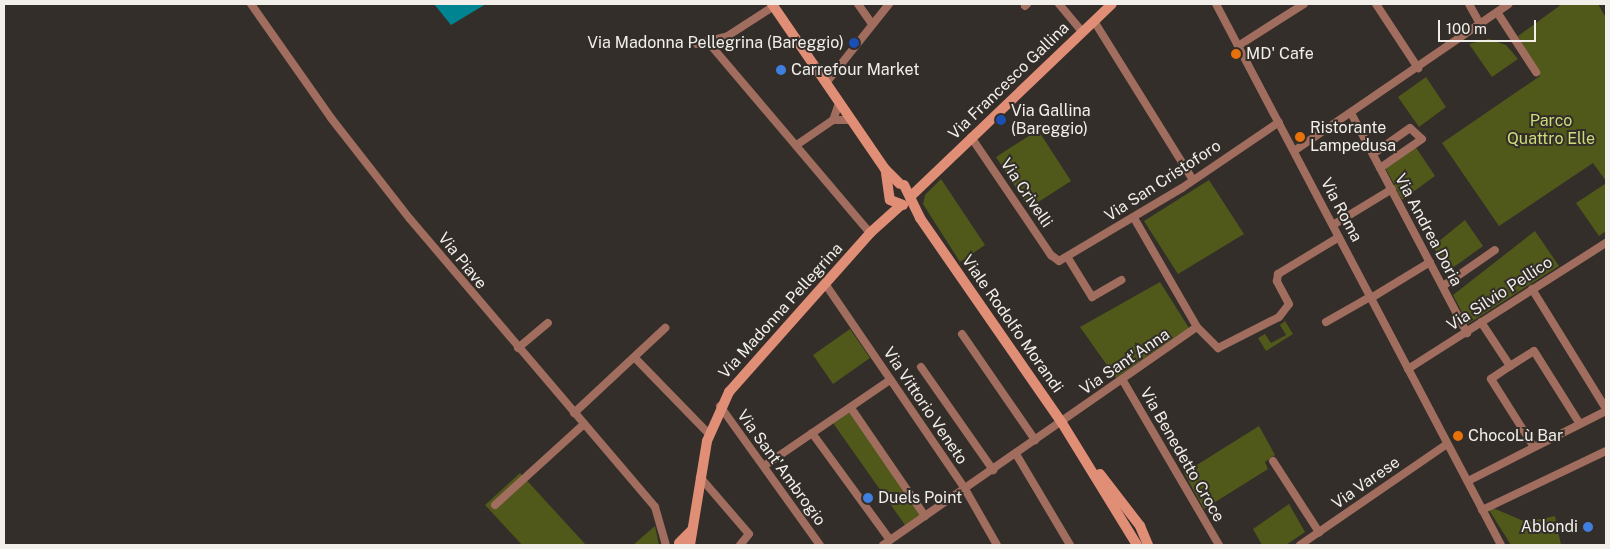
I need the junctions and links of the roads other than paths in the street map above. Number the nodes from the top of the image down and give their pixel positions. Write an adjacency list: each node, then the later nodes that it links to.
1 (251, 4): 62 (street, Via Piave)
2 (858, 4): 14 (street)
3 (889, 4): 14 (street)
4 (1059, 4): 16 (street)
5 (1112, 4): 13 (street, Via Francesco Gallina)
6 (1216, 4): 19 (street, Via Roma)
7 (1304, 4): 19 (street)
8 (1376, 4): 20 (street)
9 (1468, 4): 15 (street)
10 (1509, 4): 12 (street)
11 (773, 5): 17 (street); 22 (street)
12 (1496, 12): 15 (street); 21 (street)
13 (1094, 21): 16 (street, Via Francesco Gallina); 34 (street)
14 (872, 24): 22 (street)
15 (1480, 24): 20 (street)
16 (1082, 31): 28 (street, Via Francesco Gallina)
17 (708, 42): 18 (street); 29 (street)
18 (697, 44)
19 (1238, 46): 27 (street, Via Roma)
20 (1418, 68): 24 (street)
21 (1536, 72)
22 (826, 83): 23 (street)
23 (839, 104): 25 (street); 26 (street)
24 (1351, 113): 30 (street); 31 (street, Via Andrea Doria)
25 (833, 120): 26 (street); 29 (street)
26 (850, 120): 33 (street)
27 (1279, 122): 30 (street, Via Roma); 34 (street, Via San Cristoforo)
28 (972, 138): 35 (street, Via Francesco Gallina); 48 (street, Via Crivelli)
29 (798, 144): 43 (street)
30 (1294, 151): 42 (street, Via Roma)
31 (1373, 154): 32 (street, Via Andrea Doria); 32 (street)
32 (1380, 168): 37 (street, Via Andrea Doria)
33 (885, 169): 36 (street); 38 (street)
34 (1193, 180): 41 (street, Via San Cristoforo)
35 (927, 182): 36 (street); 39 (street, Via Francesco Gallina)
36 (902, 184): 38 (street); 39 (street, Viale Rodolfo Morandi)
37 (1392, 190): 42 (street); 49 (street, Via Andrea Doria)
38 (889, 195): 39 (street); 40 (street, Via Madonna Pellegrina)
39 (906, 202): 40 (street, Via Madonna Pellegrina); 73 (street, Viale Rodolfo Morandi)
40 (885, 218): 43 (street, Via Madonna Pellegrina)
41 (1134, 218): 47 (street, Via San Cristoforo); 58 (street)
42 (1333, 225): 44 (street, Via Roma)
43 (870, 233): 51 (street, Via Madonna Pellegrina)
44 (1339, 237): 54 (street, Via Roma); 58 (street)
45 (1606, 243): 53 (street, Via Silvio Pellico)
46 (1495, 250): 52 (street)
47 (1068, 258): 48 (street, Via San Cristoforo); 50 (street)
48 (1059, 261)
49 (1430, 262): 52 (street, Via Andrea Doria); 54 (street)
50 (1122, 280)
51 (826, 285): 68 (street, Via Vittorio Veneto); 69 (street, Via Madonna Pellegrina)
52 (1442, 286): 60 (street, Via Andrea Doria)
53 (1532, 289): 56 (street, Via Silvio Pellico); 71 (street)
54 (1371, 297): 55 (street); 66 (street, Via Roma)
55 (1326, 322)
56 (1481, 322): 60 (street, Via Silvio Pellico); 64 (street)
57 (548, 323): 62 (street)
58 (1197, 327): 67 (street, Via Sant'Anna)
59 (665, 328): 63 (street)
60 (1467, 333): 66 (street, Via Silvio Pellico)
61 (962, 334): 78 (street)
62 (518, 348): 72 (street, Via Piave)
63 (636, 359): 72 (street); 77 (street)
64 (1510, 366): 75 (street); 80 (street)
65 (921, 367): 86 (street)
66 (1408, 369): 79 (street, Via Roma)
67 (1122, 379): 73 (street, Via Sant'Anna); 104 (street, Via Benedetto Croce)
68 (890, 380): 70 (street); 89 (street, Via Vittorio Veneto)
69 (720, 406): 77 (street, Via Madonna Pellegrina); 85 (street, Via Sant'Ambrogio)
70 (851, 408): 76 (street); 92 (street)
71 (1606, 410): 75 (street)
72 (574, 413): 74 (street, Via Piave)
73 (1062, 423): 78 (street, Via Sant'Anna); 81 (street, Viale Rodolfo Morandi)
74 (584, 424): 90 (street); 96 (street, Via Piave)
75 (1580, 424): 80 (street)
76 (812, 433): 85 (street); 95 (street)
77 (709, 434): 87 (street, Via Madonna Pellegrina)
78 (1035, 440): 83 (street, Via Sant'Anna)
79 (1447, 444): 88 (street, Via Roma); 94 (street, Via Varese)
80 (1534, 447): 88 (street)
81 (1078, 449): 102 (street, Viale Rodolfo Morandi); 103 (street, Viale Rodolfo Morandi)
82 (1606, 451): 91 (street)
83 (1016, 454): 86 (street, Via Sant'Anna); 101 (street)
84 (1273, 461): 94 (street)
85 (764, 466): 99 (street, Via Sant'Ambrogio)
86 (993, 470): 89 (street, Via Sant'Anna)
87 (700, 477): 93 (street, Via Madonna Pellegrina); 98 (street)
88 (1468, 481): 91 (street, Via Roma)
89 (965, 489): 92 (street, Via Sant'Anna); 100 (street, Via Vittorio Veneto)
90 (495, 505)
91 (1482, 510): 106 (street, Via Roma)
92 (925, 516): 95 (street, Via Sant'Anna)
93 (692, 529): 96 (street); 97 (street, Via Madonna Pellegrina)
94 (1319, 532): 105 (street, Via Varese)
95 (886, 543)
96 (675, 544)
97 (690, 545)
98 (740, 545)
99 (820, 545)
100 (997, 545)
101 (1070, 545)
102 (1137, 545)
103 (1148, 545)
104 (1219, 545)
105 (1300, 545)
106 (1501, 545)

